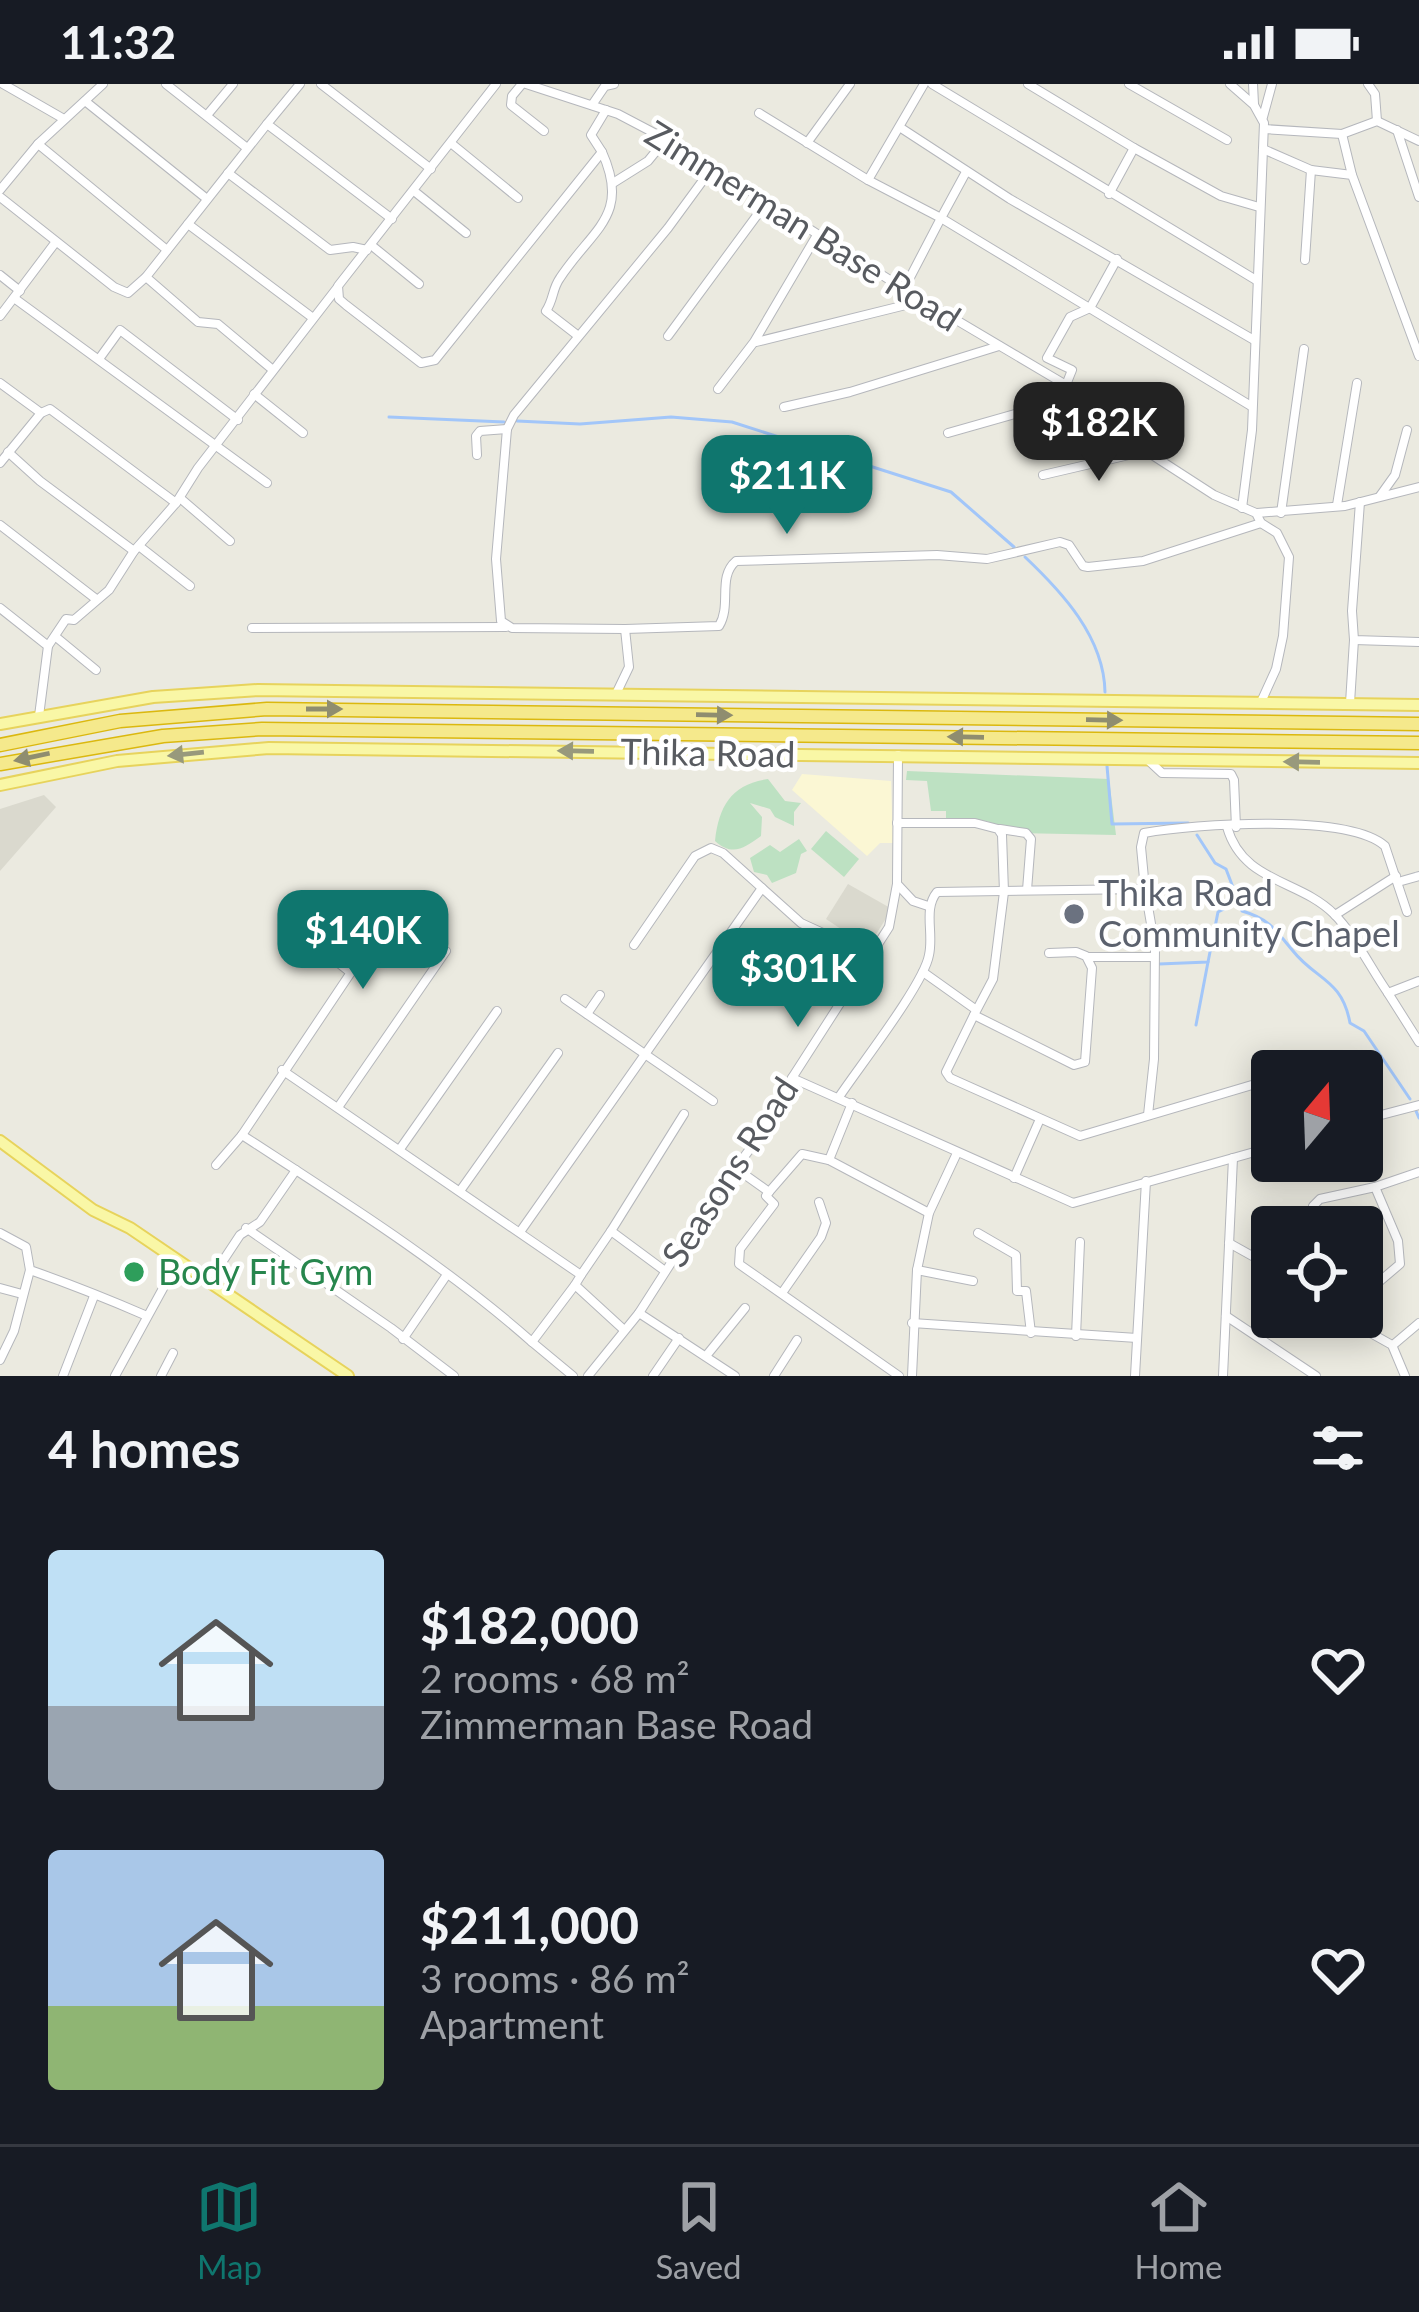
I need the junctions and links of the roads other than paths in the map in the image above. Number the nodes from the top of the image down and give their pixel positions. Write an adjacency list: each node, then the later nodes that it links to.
1 (103, 84): 19 (street)
2 (166, 84): 24 (street)
3 (233, 84): 24 (street)
4 (283, 84): 18 (street)
5 (320, 84): 45 (street)
6 (496, 84): 39 (street)
7 (524, 84): 20 (street, Zimmerman Base Road); 32 (street)
8 (614, 84): 20 (street)
9 (850, 84): 37 (street)
10 (928, 84): 29 (street); 54 (street)
11 (1028, 84): 41 (street)
12 (1129, 84): 35 (street)
13 (1230, 84): 21 (street)
14 (1253, 84): 21 (street)
15 (1272, 84): 25 (street)
16 (1368, 84): 27 (street)
17 (9, 86): 26 (street)
18 (296, 88): 28 (street)
19 (85, 101): 26 (street); 57 (street)
20 (592, 105): 22 (street, Zimmerman Base Road)
21 (1254, 105): 25 (street)
22 (606, 110): 34 (street, Zimmerman Base Road); 43 (street)
23 (759, 113): 37 (street)
24 (208, 114): 40 (street)
25 (1263, 117): 31 (street)
26 (65, 120): 38 (street)
27 (1376, 121): 30 (street); 33 (street)
28 (267, 124): 40 (street); 61 (street)
29 (901, 128): 48 (street); 50 (street)
30 (1396, 128): 36 (street); 55 (street)
31 (1264, 129): 33 (street); 42 (street)
32 (544, 131)
33 (1342, 134): 49 (street)
34 (666, 139): 44 (street, Zimmerman Base Road); 51 (street)
35 (1227, 140)
36 (1419, 141)
37 (807, 142): 50 (street)
38 (38, 144): 53 (street); 67 (street)
39 (452, 144): 45 (street); 56 (street)
40 (247, 148): 47 (street)
41 (1134, 148): 54 (street); 59 (street)
42 (1263, 149): 46 (street); 59 (street)
43 (602, 152): 51 (street); 74 (street)
44 (712, 168): 58 (street, Zimmerman Base Road); 81 (street)
45 (431, 170): 52 (street)
46 (1311, 170): 49 (street); 69 (street)
47 (228, 172): 57 (street); 66 (street)
48 (966, 172): 60 (street); 68 (street)
49 (1352, 175): 87 (street)
50 (868, 180): 60 (street)
51 (614, 183): 81 (street)
52 (414, 191): 61 (street); 63 (street)
53 (0, 194): 65 (street)
54 (1109, 194): 72 (street)
55 (1419, 197)
56 (518, 198)
57 (207, 199): 62 (street)
58 (766, 203): 64 (street, Zimmerman Base Road); 82 (street)
59 (1259, 207): 72 (street)
60 (941, 218): 75 (street); 78 (street)
61 (392, 219): 66 (street)
62 (188, 224): 67 (street); 80 (street)
63 (466, 233)
64 (817, 235): 75 (street, Zimmerman Base Road); 84 (street)
65 (55, 243): 71 (street); 76 (street)
66 (369, 248): 73 (street); 74 (street)
67 (167, 250): 71 (street)
68 (1117, 260): 78 (street); 83 (street)
69 (1305, 260)
70 (0, 275): 76 (street)
71 (146, 277): 89 (street)
72 (1256, 280): 83 (street)
73 (419, 284)
74 (338, 286): 80 (street)
75 (904, 289): 77 (street, Zimmerman Base Road)
76 (17, 294): 79 (street); 88 (street)
77 (923, 301): 84 (street); 85 (street, Zimmerman Base Road)
78 (1090, 308): 92 (street); 96 (street)
79 (0, 316)
80 (313, 318): 89 (street)
81 (577, 335): 100 (street)
82 (668, 336)
83 (1254, 340): 96 (street)
84 (754, 342): 93 (street)
85 (999, 346): 92 (street, Zimmerman Base Road); 97 (street)
86 (1304, 349): 118 (street)
87 (1419, 356)
88 (99, 359): 99 (street); 104 (street)
89 (273, 370): 94 (street)
90 (1357, 382): 115 (street)
91 (0, 383): 98 (street)
92 (1066, 385): 95 (street, Zimmerman Base Road)
93 (718, 389)
94 (254, 394): 99 (street); 102 (street)
95 (1078, 396): 103 (street); 106 (street, Zimmerman Base Road)
96 (1251, 406): 116 (street)
97 (784, 407)
98 (41, 413): 105 (street); 113 (street)
99 (238, 420): 104 (street)
100 (507, 429): 107 (street); 126 (street)
101 (1407, 430): 112 (street)
102 (303, 433)
103 (949, 434)
104 (214, 447): 110 (street); 113 (street)
105 (8, 452): 108 (street); 122 (street)
106 (1146, 452): 109 (street); 116 (street, Zimmerman Base Road)
107 (477, 455)
108 (0, 463)
109 (1043, 475)
110 (267, 483)
111 (1419, 487): 112 (street, Zimmerman Base Road)
112 (1380, 496): 114 (street, Zimmerman Base Road)
113 (178, 501): 121 (street); 122 (street)
114 (1360, 502): 115 (street, Zimmerman Base Road); 130 (street)
115 (1337, 506): 118 (street, Zimmerman Base Road)
116 (1242, 508): 117 (street, Zimmerman Base Road)
117 (1256, 513): 118 (street, Zimmerman Base Road); 119 (street)
118 (1281, 514)
119 (1261, 523): 128 (street); 135 (street)
120 (0, 525): 124 (street)
121 (230, 541)
122 (136, 548): 123 (street); 124 (street)
123 (190, 586)
124 (96, 599): 129 (street)
125 (0, 608): 132 (street)
126 (508, 626): 127 (street); 128 (street)
127 (252, 628)
128 (625, 629): 134 (street)
129 (56, 636): 132 (street); 133 (street)
130 (1354, 640): 131 (street); 136 (street)
131 (1419, 642)
132 (48, 646): 138 (street)
133 (96, 670)
134 (616, 694): 135 (main road, Thika Road); 138 (main road, Thika Road)
135 (1261, 702): 136 (main road, Thika Road)
136 (1350, 704): 137 (main road, Thika Road)
137 (1419, 705)
138 (39, 716): 139 (main road, Thika Road)
139 (0, 724)
140 (1419, 724): 142 (highway, Thika Road, one-way to 140)
141 (1419, 742): 146 (highway, Thika Road, one-way to 146)
142 (0, 745)
143 (898, 755): 144 (main road, Thika Road); 147 (main road, Thika Road, one-way to 147); 148 (street, Seasons Road)
144 (1148, 760): 145 (main road, Thika Road, one-way to 144); 149 (street)
145 (1419, 763)
146 (0, 764)
147 (0, 785)
148 (897, 823): 150 (street); 153 (street, Seasons Road)
149 (1232, 827): 152 (street); 155 (street); 160 (street)
150 (998, 829): 156 (street); 157 (street)
151 (1419, 876): 152 (street)
152 (1397, 879): 159 (street); 160 (street)
153 (897, 884): 158 (street); 166 (street, Seasons Road)
154 (763, 888): 163 (street); 166 (street); 179 (street)
155 (1144, 889): 156 (street); 168 (street)
156 (1027, 890): 157 (street)
157 (1004, 892): 158 (street); 176 (street)
158 (928, 906): 170 (street)
159 (1407, 912)
160 (1335, 915): 172 (street)
161 (352, 921): 169 (street)
162 (316, 945): 169 (street)
163 (634, 945)
164 (446, 951): 188 (street)
165 (1049, 953): 167 (street)
166 (872, 956): 182 (street, Seasons Road)
167 (1087, 957): 168 (street); 176 (street)
168 (1153, 957): 191 (street)
169 (350, 971): 181 (street)
170 (923, 972): 176 (street); 185 (street)
171 (1419, 981): 172 (street)
172 (1388, 993): 178 (street)
173 (600, 995): 177 (street)
174 (565, 999): 177 (street)
175 (497, 1011): 195 (street)
176 (975, 1012): 192 (street)
177 (586, 1014): 179 (street)
178 (1418, 1040)
179 (644, 1052): 184 (street); 214 (street)
180 (558, 1053): 207 (street)
181 (282, 1070): 188 (street); 193 (street)
182 (792, 1078): 185 (street); 201 (street, Seasons Road)
183 (1251, 1085): 191 (street)
184 (716, 1089)
185 (839, 1097): 186 (street)
186 (852, 1103): 196 (street); 199 (street)
187 (1419, 1105): 189 (street)
188 (339, 1106): 195 (street)
189 (1383, 1113)
190 (684, 1114): 213 (street)
191 (1148, 1115): 192 (street)
192 (1040, 1119): 204 (street)
193 (242, 1135): 200 (street); 202 (street)
194 (0, 1141): 220 (main road)
195 (400, 1149): 207 (street)
196 (957, 1153): 204 (street); 211 (street)
197 (1251, 1153): 198 (street)
198 (1233, 1158): 205 (street); 218 (street)
199 (829, 1160): 208 (street); 211 (street)
200 (216, 1165)
201 (734, 1167): 208 (street); 223 (street, Seasons Road)
202 (296, 1170): 212 (street); 225 (street)
203 (1419, 1172): 206 (street)
204 (1014, 1178): 205 (street)
205 (1146, 1181): 244 (street)
206 (1375, 1186): 210 (street); 226 (street)
207 (460, 1192): 214 (street)
208 (769, 1192): 231 (street)
209 (818, 1202): 231 (street)
210 (1313, 1206)
211 (929, 1213): 222 (street)
212 (246, 1228): 228 (street); 246 (street)
213 (611, 1231): 223 (street); 224 (street)
214 (520, 1232): 224 (street)
215 (0, 1233): 221 (street)
216 (978, 1233): 241 (street)
217 (1080, 1242): 242 (street)
218 (1229, 1243): 219 (street); 237 (street)
219 (1251, 1255)
220 (178, 1261): 228 (main road); 236 (street)
221 (30, 1270): 232 (street); 233 (street)
222 (917, 1270): 227 (street); 238 (street)
223 (665, 1271): 235 (street, Seasons Road)
224 (581, 1275): 229 (street)
225 (446, 1276): 246 (street); 248 (street)
226 (1383, 1278)
227 (973, 1281)
228 (209, 1282): 256 (main road)
229 (575, 1285): 240 (street); 248 (street)
230 (0, 1288): 232 (street)
231 (782, 1293): 263 (street)
232 (22, 1294): 251 (street)
233 (94, 1296): 236 (street); 253 (street)
234 (745, 1307): 252 (street)
235 (639, 1313): 240 (street, Seasons Road); 243 (street)
236 (146, 1316): 254 (street)
237 (1226, 1316): 266 (street); 267 (street)
238 (912, 1323): 241 (street); 264 (street)
239 (1419, 1323): 249 (street)
240 (622, 1329): 259 (street, Seasons Road)
241 (1031, 1333): 242 (street)
242 (1076, 1337): 244 (street)
243 (680, 1338): 252 (street); 260 (street)
244 (1137, 1338): 265 (street)
245 (1380, 1338): 249 (street)
246 (403, 1339): 257 (street)
247 (797, 1340): 262 (street)
248 (532, 1342): 258 (street)
249 (1392, 1345): 268 (street)
250 (172, 1353): 255 (street)
251 (1, 1355)
252 (706, 1356): 261 (street)
253 (63, 1376)
254 (115, 1376)
255 (161, 1376)
256 (348, 1376)
257 (454, 1376)
258 (573, 1376)
259 (588, 1376)
260 (653, 1376)
261 (734, 1376)
262 (774, 1376)
263 (898, 1376)
264 (912, 1376)
265 (1135, 1376)
266 (1222, 1376)
267 (1316, 1376)
268 (1406, 1376)

